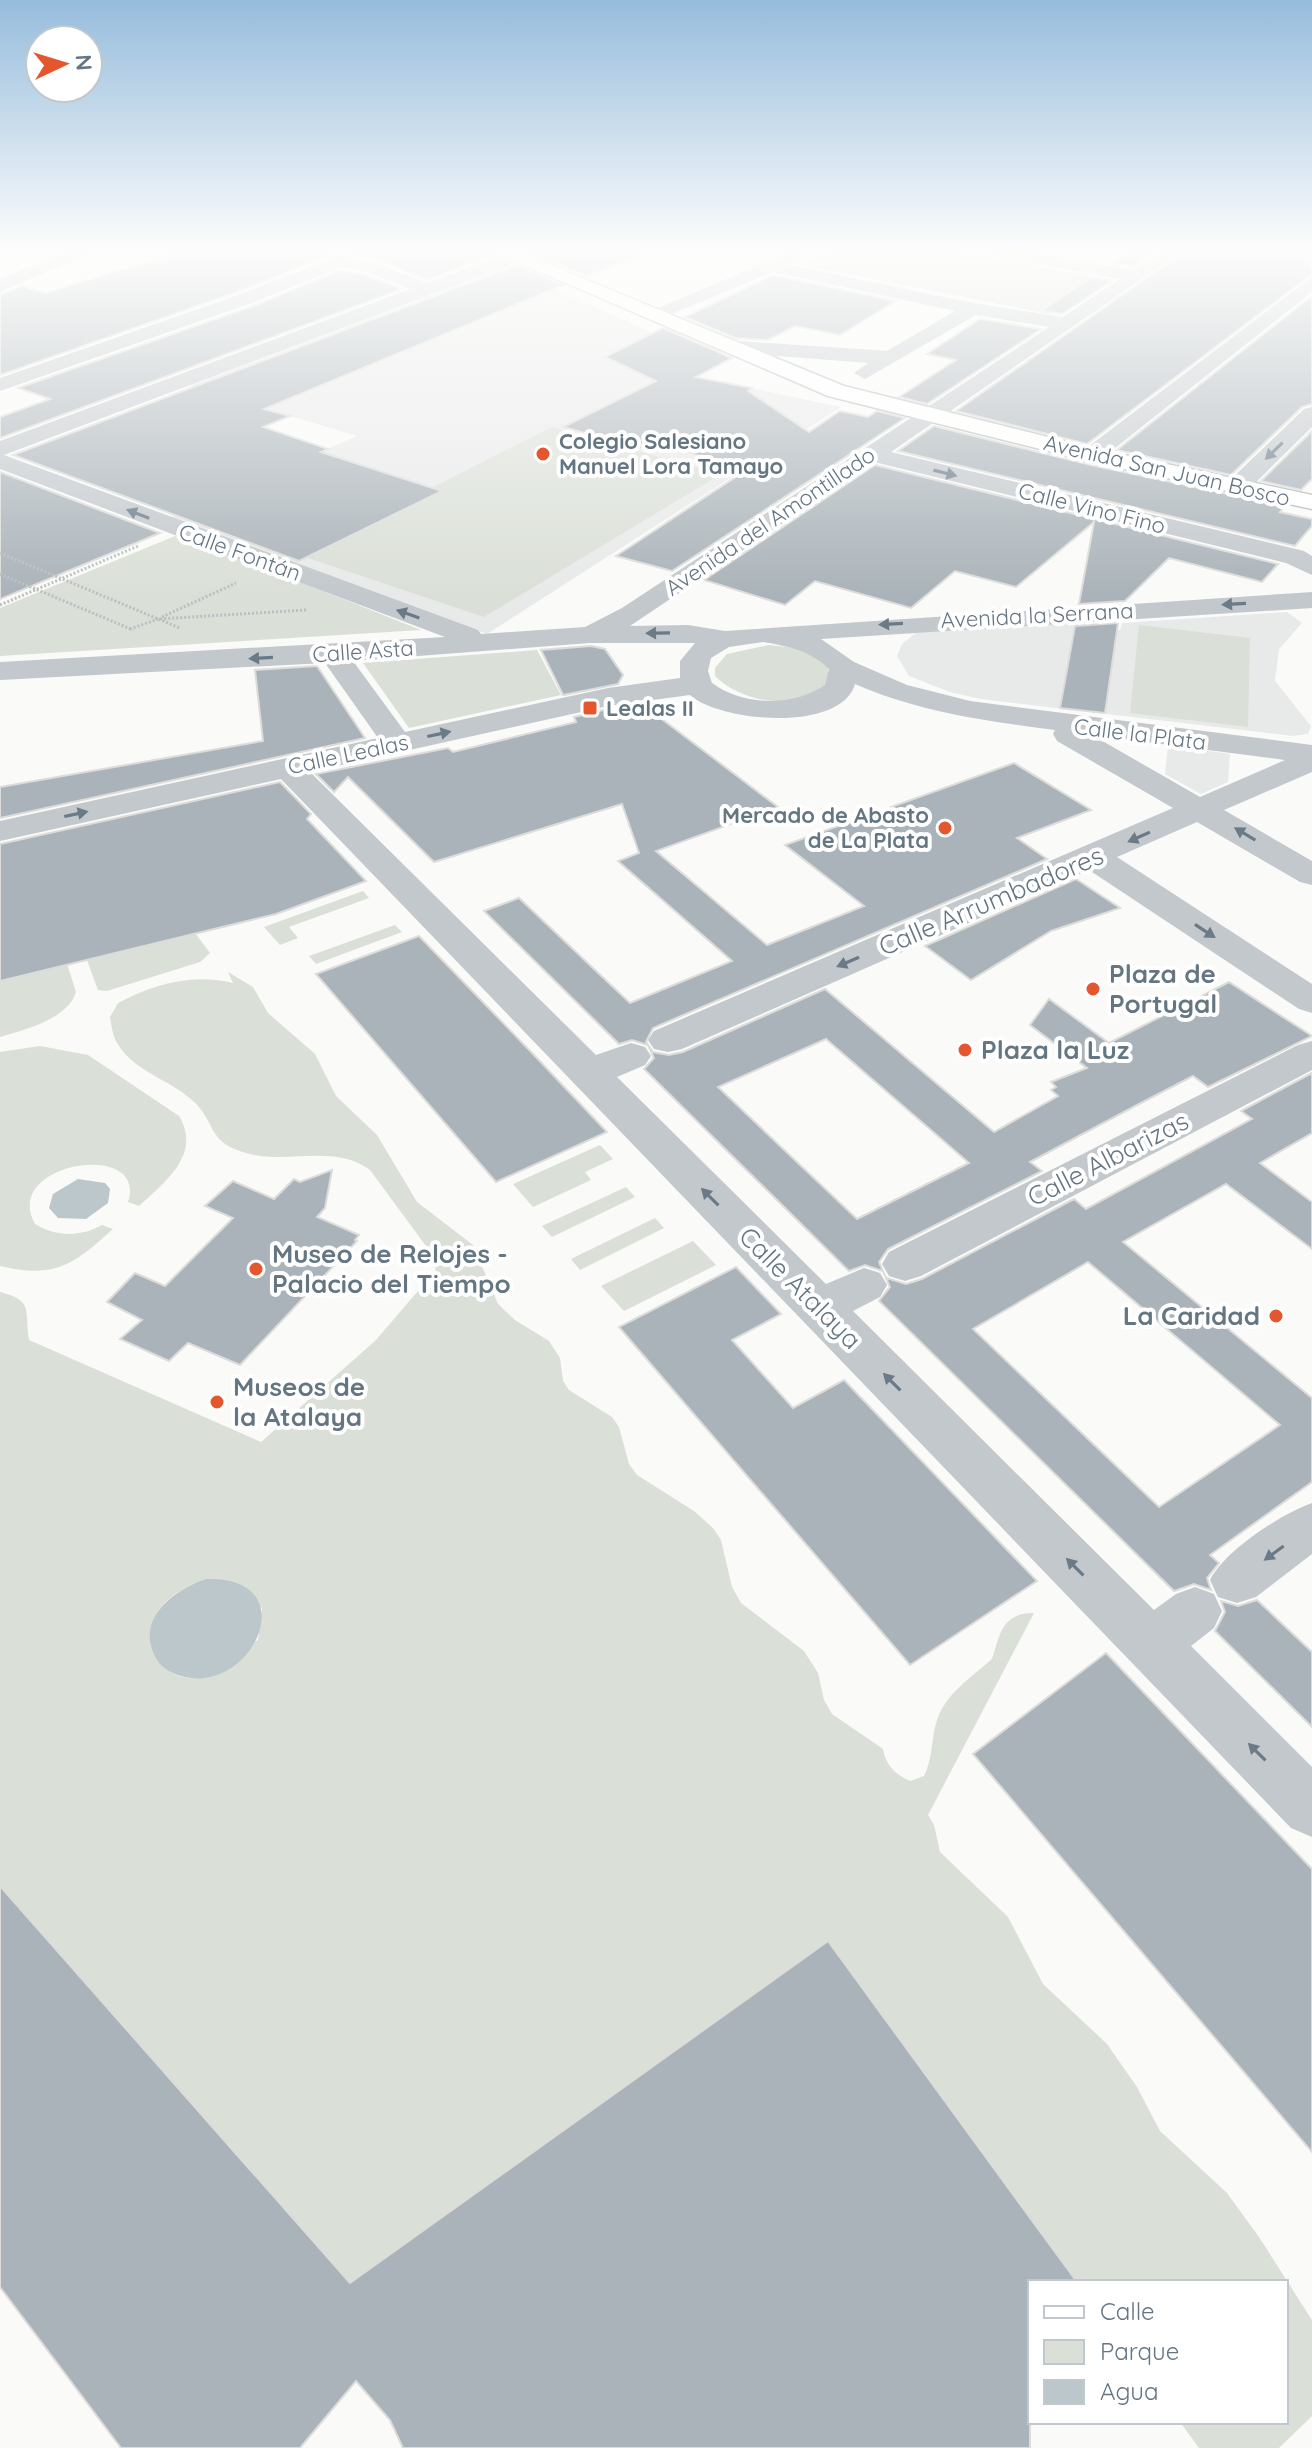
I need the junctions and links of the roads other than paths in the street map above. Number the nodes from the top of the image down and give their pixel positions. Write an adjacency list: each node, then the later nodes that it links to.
1 (53, 366): 7 (street)
2 (217, 366): 11 (street)
3 (775, 366): 8 (main road, Avenida San Juan Bosco)
4 (877, 366): 8 (street)
5 (1005, 366): 10 (street, Avenida del Amontillado)
6 (1206, 366): 13 (street)
7 (0, 385)
8 (836, 391): 10 (main road, Avenida San Juan Bosco)
9 (1312, 414): 15 (street, one-way to 15)
10 (933, 416): 12 (street, Avenida del Amontillado); 13 (main road, Avenida San Juan Bosco)
11 (0, 449)
12 (869, 454): 17 (street, Calle Vino Fino, one-way to 17); 20 (street, Avenida del Amontillado)
13 (1092, 455): 15 (main road, Avenida San Juan Bosco)
14 (0, 461): 22 (street, Calle Fontán, one-way to 14)
15 (1236, 488): 16 (main road, Avenida San Juan Bosco)
16 (1312, 502)
17 (1312, 567)
18 (1310, 596): 19 (street, Avenida la Serrana, one-way to 19)
19 (763, 634): 21 (street, Avenida la Serrana); 24 (street, Calle la Plata)
20 (590, 635): 21 (street, Calle Asta, one-way to 20); 22 (street, Calle Asta)
21 (724, 639): 26 (street)
22 (481, 642): 23 (street, Calle Asta)
23 (333, 654): 25 (street, Calle Asta, one-way to 25); 29 (street)
24 (844, 668): 27 (street); 28 (street, Calle la Plata)
25 (0, 671)
26 (697, 685): 27 (street, Calle la Plata); 29 (street, Calle Lealas, one-way to 26)
27 (818, 703): 28 (street, Calle la Plata)
28 (969, 710): 30 (street, Calle la Plata)
29 (397, 743): 32 (street, Calle Lealas)
30 (1121, 746): 31 (street, Calle la Plata); 33 (street, Calle la Plata)
31 (1312, 757): 33 (street, Calle Arrumbadores)
32 (288, 768): 34 (street, Calle Lealas, one-way to 32); 41 (street, Calle Atalaya)
33 (1202, 809): 35 (street, Calle Arrumbadores, one-way to 35); 36 (street, Calle la Plata, one-way to 33)
34 (0, 831)
35 (1093, 857): 37 (street, one-way to 37); 38 (street, Calle Arrumbadores, one-way to 38)
36 (1312, 875)
37 (1312, 1001)
38 (668, 1040)
39 (1312, 1054): 42 (street, Calle Albarizas)
40 (631, 1056): 41 (street)
41 (589, 1073): 44 (street, Calle Atalaya, one-way to 41)
42 (905, 1264)
43 (864, 1285): 44 (street)
44 (820, 1308): 48 (street, Calle Atalaya, one-way to 44)
45 (1312, 1525): 46 (street, one-way to 46)
46 (1237, 1580)
47 (1195, 1611): 48 (street)
48 (1151, 1645): 49 (street, Calle Atalaya, one-way to 48)
49 (1312, 1808)

